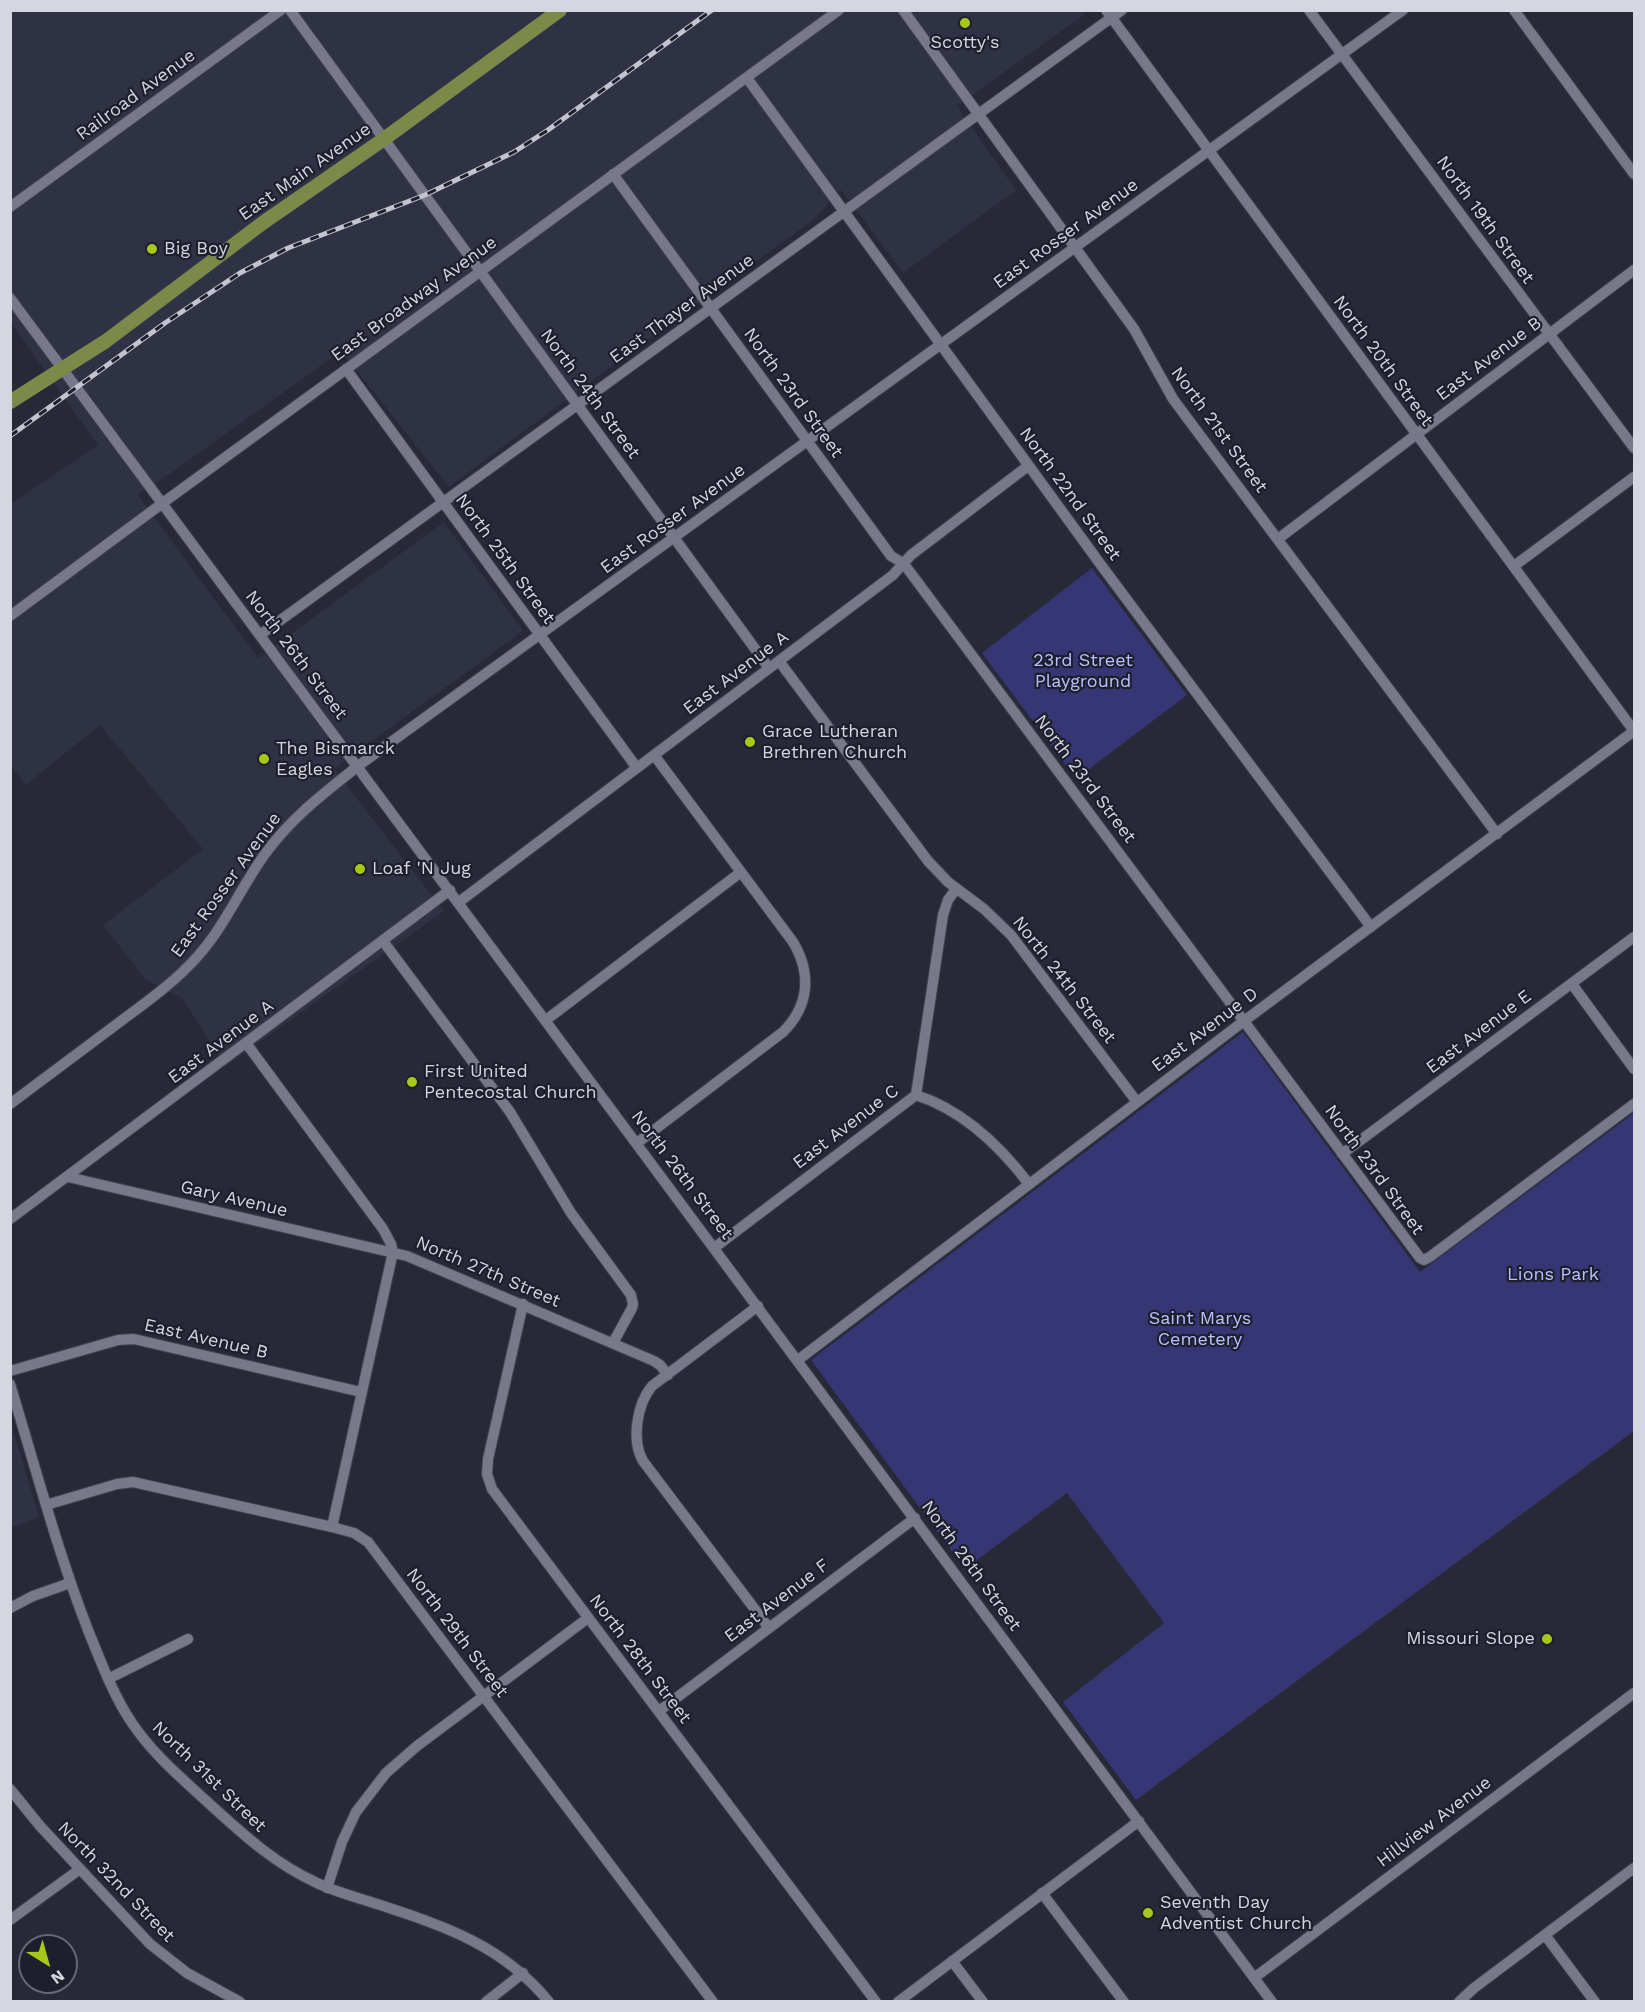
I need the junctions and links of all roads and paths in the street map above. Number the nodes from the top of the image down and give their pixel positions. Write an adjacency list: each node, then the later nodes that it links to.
1 (281, 10): 18 (street, Railroad Avenue)
2 (290, 10): 14 (street, North 24th Street)
3 (560, 10): 14 (main road, East Main Avenue)
4 (839, 10): 12 (street, East Broadway Avenue)
5 (903, 10): 13 (street, North 21st Street)
6 (1122, 10): 10 (street, East Thayer Avenue)
7 (1310, 10): 11 (street, North 19th Street)
8 (1403, 10): 11 (street, East Rosser Avenue)
9 (1514, 10): 17 (street)
10 (1109, 14): 13 (street, East Thayer Avenue); 15 (street, North 20th Street)
11 (1342, 55): 15 (street, East Rosser Avenue); 25 (street, North 19th Street)
12 (747, 78): 16 (street, East Broadway Avenue); 19 (street, North 22nd Street)
13 (979, 115): 19 (street, East Thayer Avenue); 20 (street, North 21st Street)
14 (384, 139): 22 (street, North 24th Street); 28 (main road, East Main Avenue)
15 (1209, 151): 20 (street, East Rosser Avenue); 31 (street, North 20th Street)
16 (613, 174): 22 (street, East Broadway Avenue); 24 (street, North 23rd Street)
17 (1635, 174)
18 (10, 207)
19 (845, 212): 24 (street, East Thayer Avenue); 26 (street, North 22nd Street)
20 (1076, 248): 26 (street, East Rosser Avenue); 39 (street, North 21st Street)
21 (1635, 270): 25 (street, East Avenue B)
22 (480, 271): 27 (street, East Broadway Avenue); 30 (street, North 24th Street)
23 (10, 298): 28 (street, North 26th Street)
24 (710, 308): 30 (street, East Thayer Avenue); 32 (street, North 23rd Street)
25 (1548, 335): 31 (street, East Avenue B); 33 (street, North 19th Street)
26 (942, 344): 32 (street, East Rosser Avenue); 34 (street, North 22nd Street)
27 (346, 369): 36 (street, East Broadway Avenue); 37 (street, North 25th Street)
28 (63, 370): 29 (main road, East Main Avenue); 36 (street, North 26th Street)
29 (10, 402)
30 (578, 406): 37 (street, East Thayer Avenue); 38 (street, North 24th Street)
31 (1416, 434): 39 (street, East Avenue B); 41 (street, North 20th Street)
32 (808, 442): 38 (street, East Rosser Avenue); 40 (street, North 23rd Street)
33 (1635, 448)
34 (1028, 466): 40 (street, East Avenue A); 56 (street, North 22nd Street)
35 (1635, 477): 41 (street)
36 (162, 503): 42 (street, East Broadway Avenue); 43 (street, North 26th Street)
37 (444, 503): 43 (street, East Thayer Avenue); 44 (street, North 25th Street)
38 (675, 539): 44 (street, East Rosser Avenue); 46 (street, North 24th Street)
39 (1278, 539): 51 (street, North 21st Street)
40 (903, 563): 45 (street, East Avenue A); 61 (street, North 23rd Street)
41 (1514, 566): 47 (street, North 20th Street)
42 (10, 616)
43 (260, 635): 49 (street, North 26th Street)
44 (541, 635): 49 (street, East Rosser Avenue); 50 (street, North 25th Street)
45 (779, 661): 46 (street, East Avenue A); 53 (street, North 24th Street)
46 (769, 668): 48 (street, East Avenue A)
47 (1634, 731): 51 (street, East Avenue D)
48 (654, 755): 50 (street, East Avenue A); 52 (street)
49 (358, 766): 54 (street, North 26th Street); 66 (street, East Rosser Avenue)
50 (637, 768): 55 (street, East Avenue A)
51 (1497, 834): 56 (street, East Avenue D)
52 (741, 872): 60 (street); 68 (street)
53 (956, 889): 64 (street, East Avenue C); 65 (street, North 24th Street)
54 (450, 890): 55 (street, North 26th Street); 58 (street, East Avenue A)
55 (459, 902): 60 (street, North 26th Street)
56 (1371, 927): 61 (street, East Avenue D)
57 (1635, 936): 59 (street, East Avenue E)
58 (383, 941): 62 (street, East Avenue A); 77 (street)
59 (1572, 984): 63 (street); 69 (street, East Avenue E)
60 (546, 1020): 68 (street, North 26th Street)
61 (1244, 1021): 65 (street, East Avenue D); 69 (street, North 23rd Street)
62 (246, 1043): 70 (street, East Avenue A); 74 (street, North 27th Street)
63 (1635, 1069)
64 (916, 1095): 71 (street); 73 (street, East Avenue C)
65 (1137, 1102): 71 (street, East Avenue D)
66 (10, 1104)
67 (1635, 1104): 69 (street, North 23rd Street)
68 (637, 1143): 73 (street, North 26th Street)
69 (1342, 1154)
70 (68, 1177): 72 (street, East Avenue A); 74 (street, Gary Avenue)
71 (1029, 1184): 78 (street, East Avenue D)
72 (10, 1219)
73 (714, 1248): 76 (street, North 26th Street)
74 (393, 1252): 75 (street, North 27th Street); 82 (street)
75 (523, 1304): 77 (street, North 27th Street); 88 (street, North 28th Street)
76 (758, 1306): 78 (street, North 26th Street); 80 (street)
77 (613, 1343): 80 (street, North 27th Street)
78 (798, 1360): 84 (street, North 26th Street)
79 (10, 1371): 82 (street, East Avenue B)
80 (668, 1375): 89 (street)
81 (10, 1384): 83 (street, North 31st Street)
82 (361, 1392): 85 (street)
83 (46, 1505): 85 (street); 86 (street, North 31st Street)
84 (915, 1518): 89 (street, East Avenue F); 96 (street, North 26th Street)
85 (332, 1527): 93 (street, North 29th Street)
86 (70, 1583): 87 (street); 91 (street, North 31st Street)
87 (10, 1608)
88 (588, 1618): 93 (street); 94 (street, North 28th Street)
89 (769, 1628): 94 (street, East Avenue F)
90 (188, 1639): 91 (street)
91 (108, 1679): 99 (street, North 31st Street)
92 (1635, 1693): 105 (street, Hillview Avenue)
93 (484, 1696): 99 (street); 109 (street, North 29th Street)
94 (659, 1711): 110 (street, North 28th Street)
95 (10, 1789): 98 (street, North 32nd Street)
96 (1139, 1821): 100 (street); 105 (street, North 26th Street)
97 (1635, 1868): 102 (street)
98 (80, 1869): 101 (street); 106 (street, North 32nd Street)
99 (327, 1887): 104 (street, North 31st Street)
100 (1042, 1893): 103 (street); 113 (street)
101 (10, 1920)
102 (1545, 1935): 115 (street); 116 (street)
103 (952, 1961): 111 (street); 112 (street)
104 (523, 1974): 107 (street); 108 (street, North 31st Street)
105 (1254, 1978): 114 (street, North 26th Street)
106 (240, 2001)
107 (486, 2001)
108 (549, 2001)
109 (713, 2001)
110 (876, 2001)
111 (898, 2001)
112 (983, 2001)
113 (1124, 2001)
114 (1272, 2001)
115 (1459, 2001)
116 (1595, 2001)

